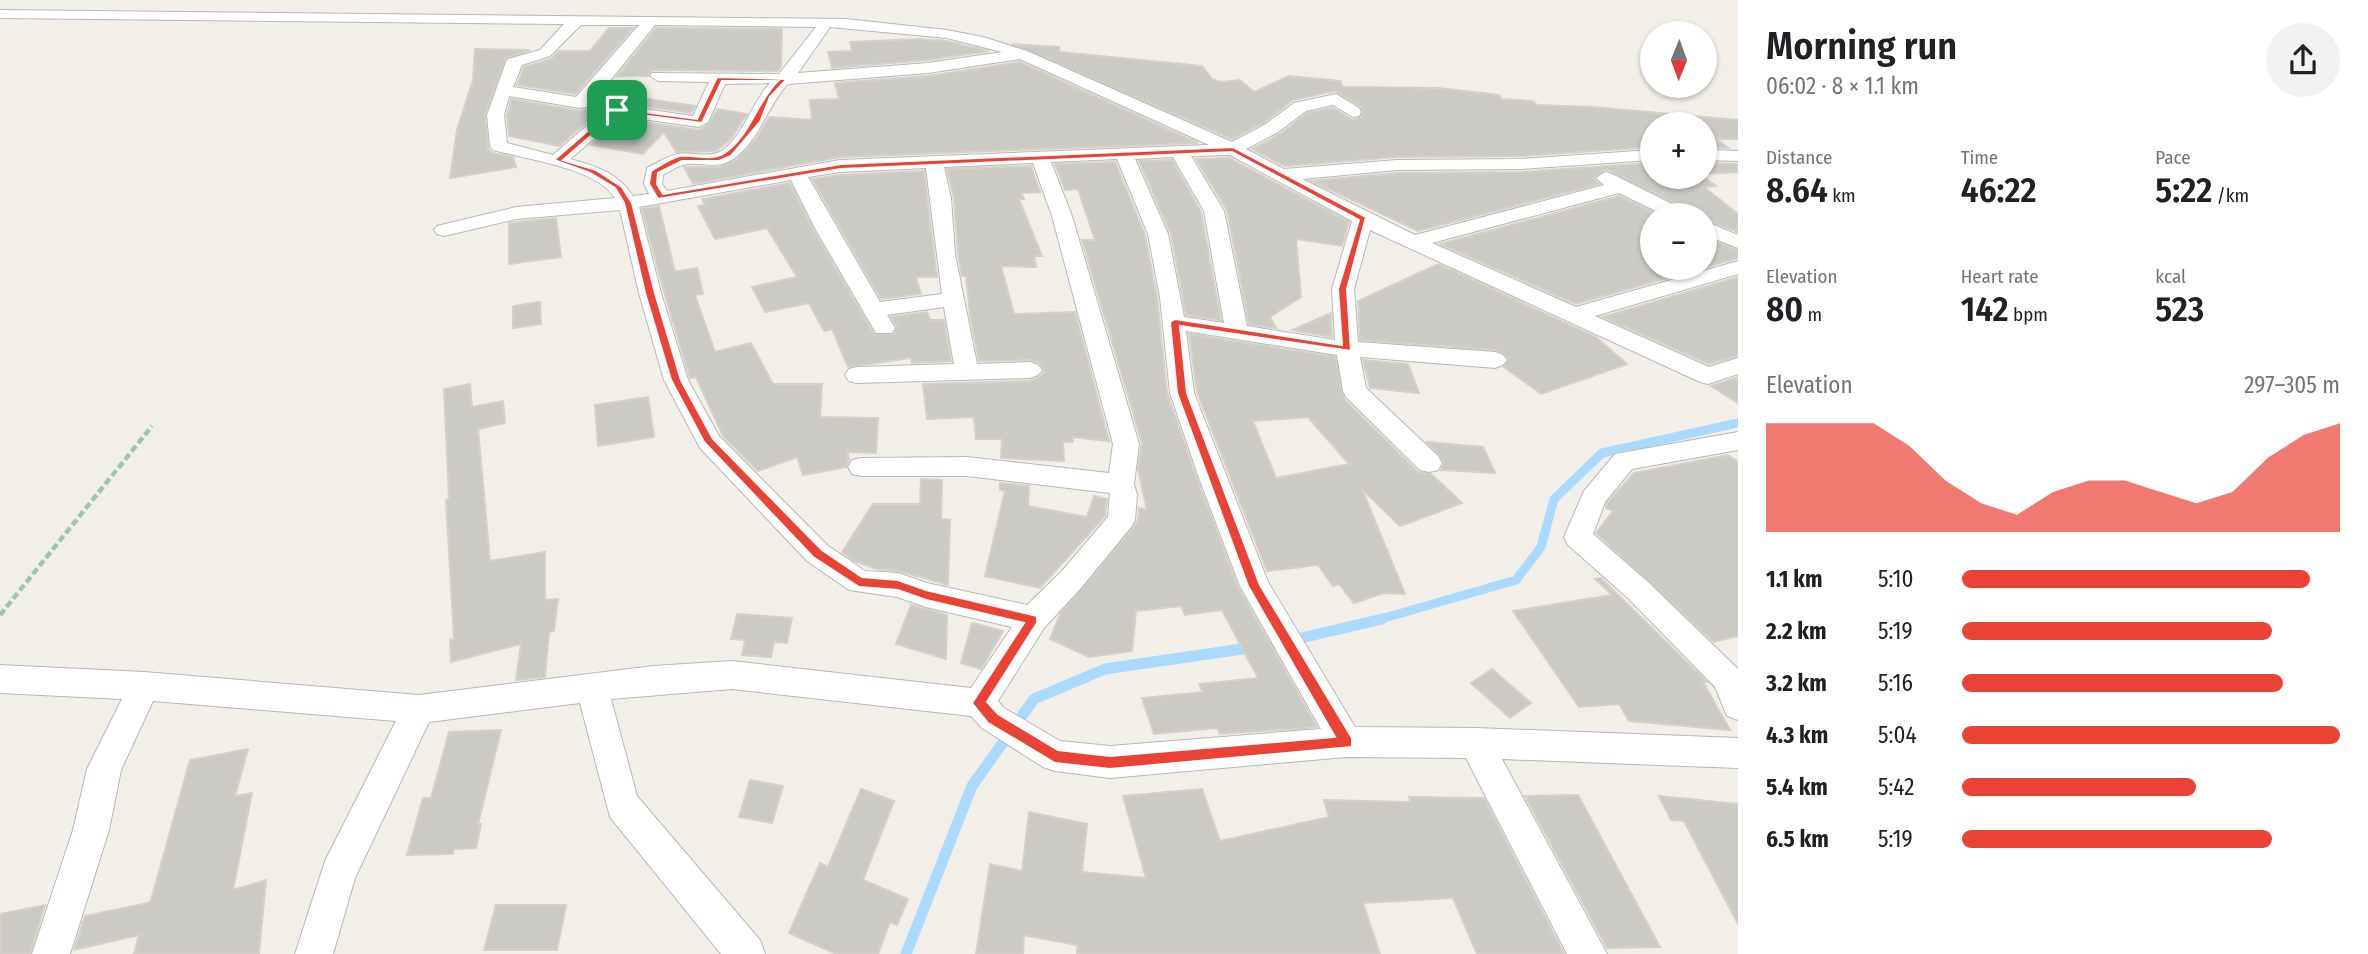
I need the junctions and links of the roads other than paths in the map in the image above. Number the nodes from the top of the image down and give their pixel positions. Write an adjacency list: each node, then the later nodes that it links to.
1 (0, 14): 2 (street)
2 (578, 19): 3 (street); 8 (street)
3 (652, 19): 4 (street); 9 (street)
4 (826, 23): 5 (street); 7 (street)
5 (1022, 54): 7 (street); 12 (street)
6 (658, 76): 7 (street)
7 (784, 79): 10 (street); 25 (street)
8 (503, 90): 9 (street); 19 (street)
9 (593, 91): 10 (street)
10 (617, 110): 19 (street)
11 (1353, 113): 12 (street)
12 (1233, 149): 13 (street); 23 (street)
13 (1179, 151): 14 (street); 37 (street)
14 (1124, 153): 16 (street); 36 (street)
15 (1717, 155): 18 (street)
16 (1040, 156): 21 (street); 47 (street)
17 (1640, 156): 20 (street)
18 (1738, 156)
19 (558, 160): 26 (street)
20 (1577, 160): 23 (street); 24 (street)
21 (933, 163): 22 (street); 34 (street)
22 (796, 172): 25 (street); 34 (street)
23 (1280, 174): 28 (street)
24 (1619, 187): 27 (street); 31 (street)
25 (661, 197): 26 (street)
26 (628, 203): 29 (street); 48 (street)
27 (1653, 203)
28 (1363, 219): 31 (street); 38 (street)
29 (444, 230)
30 (1717, 233): 32 (street)
31 (1412, 242): 35 (street)
32 (1738, 242)
33 (1738, 267): 35 (street)
34 (953, 299): 42 (street)
35 (1574, 315): 40 (street)
36 (1175, 322): 37 (street); 49 (street)
37 (1237, 330): 38 (street)
38 (1348, 349): 39 (street); 45 (street)
39 (1495, 360)
40 (1738, 366)
41 (1030, 370): 42 (street)
42 (967, 371): 43 (street)
43 (857, 374)
44 (1738, 441): 53 (street)
45 (1429, 463)
46 (861, 467): 47 (street)
47 (1121, 484): 48 (street)
48 (1033, 619): 55 (street)
49 (1300, 660): 56 (street)
50 (0, 679): 51 (street)
51 (144, 686): 54 (street); 60 (street)
52 (592, 687): 54 (street); 55 (street); 62 (street)
53 (1738, 706)
54 (419, 709): 61 (street)
55 (986, 710): 58 (street)
56 (1346, 743): 57 (street); 58 (street)
57 (1475, 743): 59 (street); 63 (street)
58 (1031, 744)
59 (1738, 753)
60 (51, 954)
61 (314, 954)
62 (746, 954)
63 (1588, 954)

